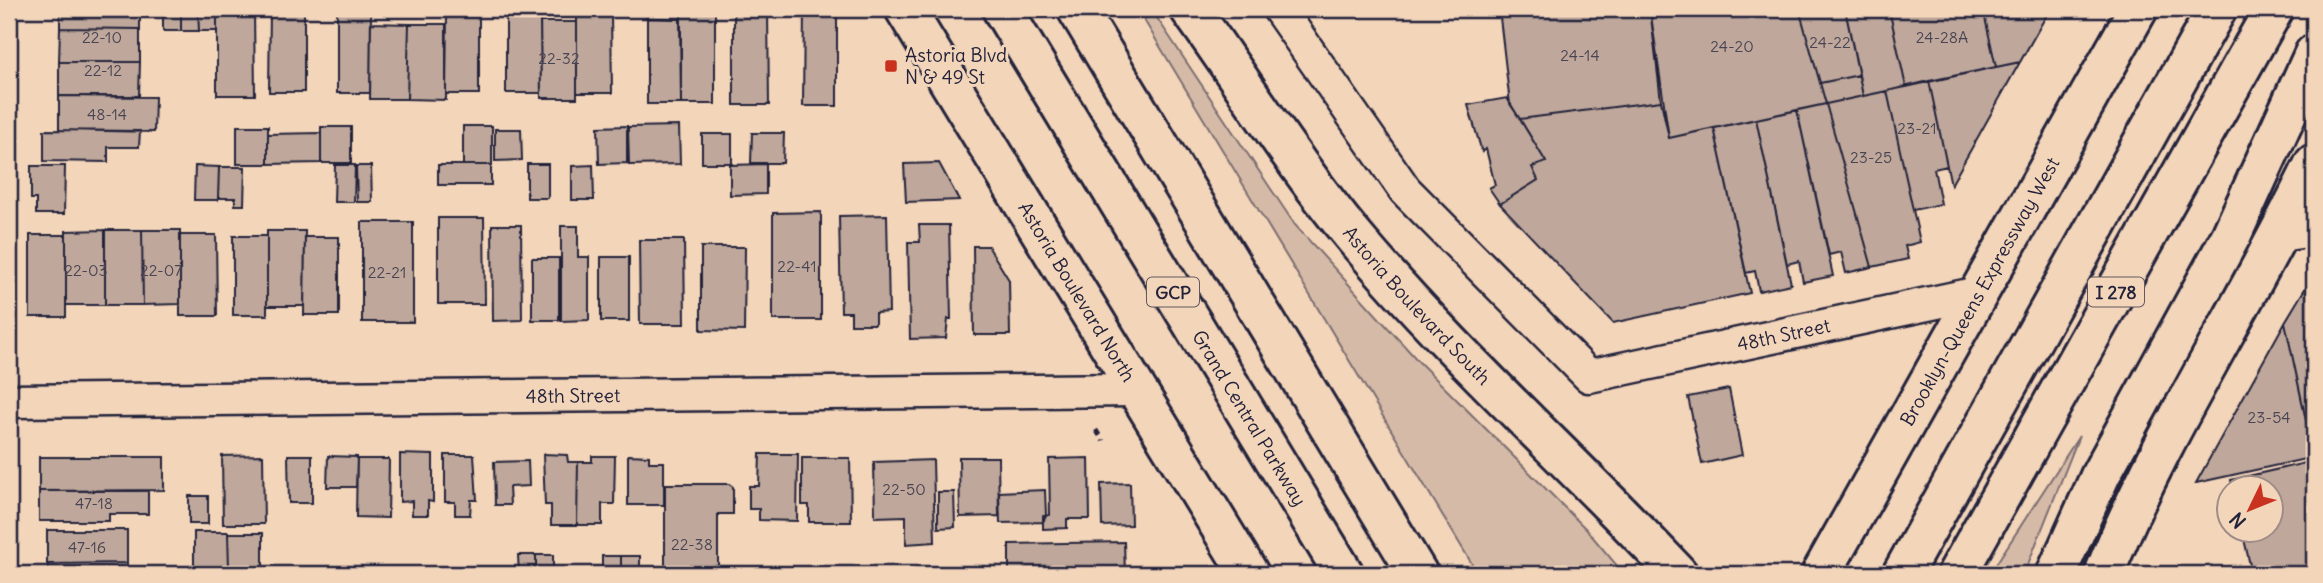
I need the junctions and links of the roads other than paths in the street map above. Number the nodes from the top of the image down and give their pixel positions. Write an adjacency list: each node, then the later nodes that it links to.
1 (905, 9): 13 (main road, Astoria Boulevard North)
2 (1002, 9): 17 (main road, Grand Central Parkway / GCP)
3 (1077, 9): 18 (main road)
4 (1190, 9): 19 (main road, Astoria Boulevard South)
5 (1279, 9): 12 (street, 48th Street)
6 (2138, 9): 12 (main road, Brooklyn-Queens Expressway West)
7 (2217, 9): 15 (main road, I 278)
8 (2274, 9): 23 (main road, I 278)
9 (2314, 54): 24 (main road)
10 (2314, 164): 11 (main road)
11 (2297, 233): 25 (main road)
12 (1979, 293): 20 (main road, Brooklyn-Queens Expressway West)
13 (1138, 390): 14 (street, 48th Street); 16 (main road, Astoria Boulevard North)
14 (9, 401)
15 (1955, 473): 21 (main road); 22 (main road, I 278)
16 (1249, 574)
17 (1344, 574)
18 (1418, 574)
19 (1678, 574)
20 (1821, 574)
21 (1882, 574)
22 (1902, 574)
23 (1957, 574)
24 (2056, 574)
25 (2104, 574)

